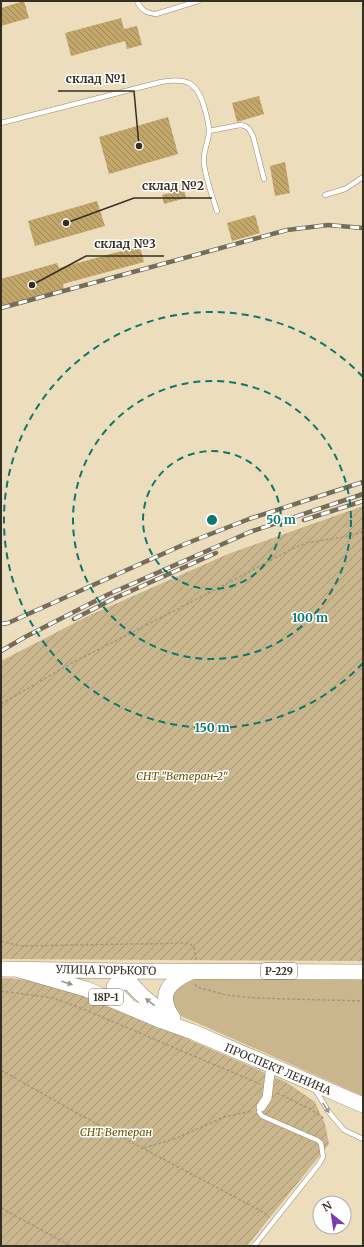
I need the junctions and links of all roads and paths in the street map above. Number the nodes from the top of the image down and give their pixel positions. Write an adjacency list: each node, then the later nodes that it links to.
1 (137, 1): 2 (lane)
2 (198, 1)
3 (1, 123): 4 (lane)
4 (209, 131): 6 (lane); 8 (lane)
5 (363, 177): 7 (lane)
6 (264, 179)
7 (325, 195)
8 (217, 211)
9 (363, 532): 10 (path)
10 (1, 704)
11 (1, 941): 14 (path)
12 (1, 969): 13 (main road, Р-229)
13 (16, 969): 16 (main road, УЛИЦА ГОРЬКОГО / Р-229); 19 (main road, ПРОСПЕКТ ЛЕНИНА / 18Р-1, one-way to 19)
14 (195, 971): 15 (main road, Р-229); 16 (main road, УЛИЦА ГОРЬКОГО / Р-229); 18 (path); 20 (main road)
15 (363, 972)
16 (125, 977): 19 (main road); 20 (main road, ПРОСПЕКТ ЛЕНИНА / 18Р-1, one-way to 16)
17 (1, 992): 25 (path)
18 (363, 1001)
19 (135, 1009): 21 (main road, ПРОСПЕКТ ЛЕНИНА / 18Р-1)
20 (173, 1018): 21 (main road, ПРОСПЕКТ ЛЕНИНА / 18Р-1)
21 (193, 1032): 22 (main road, ПРОСПЕКТ ЛЕНИНА / 18Р-1)
22 (271, 1065): 24 (main road, ПРОСПЕКТ ЛЕНИНА / 18Р-1); 25 (street)
23 (1, 1070): 30 (path)
24 (312, 1084): 26 (main road, ПРОСПЕКТ ЛЕНИНА / 18Р-1); 29 (lane, one-way to 29)
25 (268, 1088): 27 (street); 28 (path)
26 (363, 1105)
27 (261, 1107): 30 (path); 32 (lane)
28 (328, 1121)
29 (363, 1139)
30 (144, 1148): 32 (path)
31 (1, 1208): 33 (path)
32 (274, 1221): 34 (lane)
33 (71, 1246)
34 (254, 1246)

